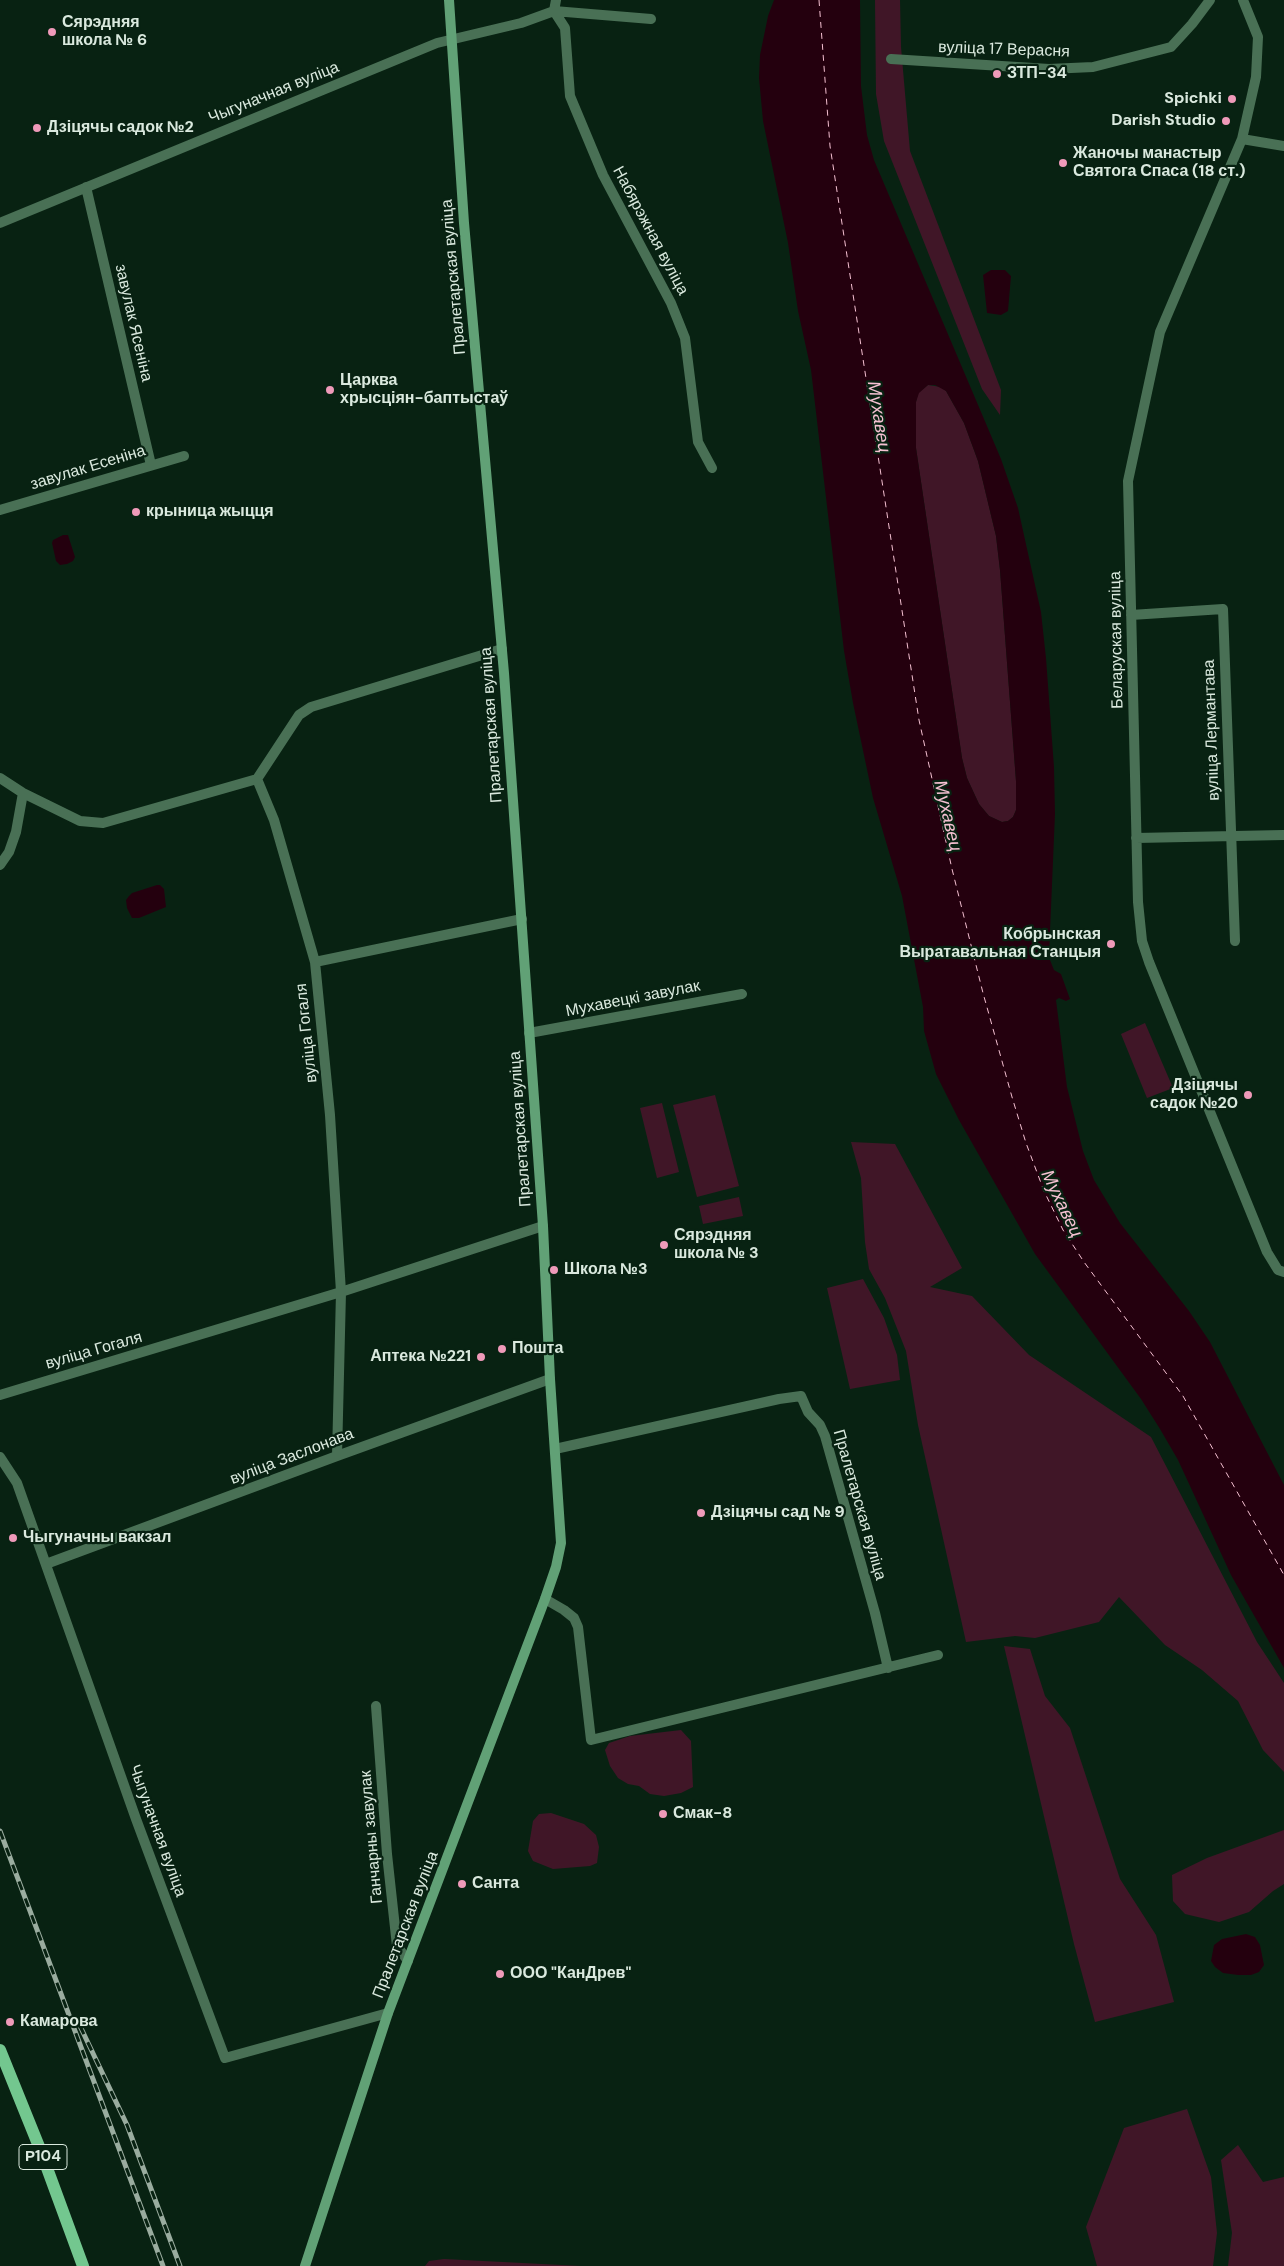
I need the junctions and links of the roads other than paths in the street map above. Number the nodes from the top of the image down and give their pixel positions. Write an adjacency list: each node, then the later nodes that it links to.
1 (449, 0): 7 (main road, Пралетарская вуліца)
2 (556, 0): 5 (street)
3 (1210, 0): 8 (street, вуліца 17 Верасня)
4 (1243, 0): 9 (street, Беларуская вуліца)
5 (554, 11): 6 (street); 7 (street, Чыгуначная вуліца); 15 (street, Набярэжная вуліца)
6 (651, 19)
7 (450, 39): 11 (street, Чыгуначная вуліца); 18 (main road, Пралетарская вуліца)
8 (892, 59)
9 (1242, 140): 10 (street); 17 (street, Беларуская вуліца)
10 (1284, 146)
11 (86, 188): 12 (street, Чыгуначная вуліца); 14 (street, завулак Ясеніна)
12 (0, 223)
13 (184, 456): 14 (street, завулак Есеніна)
14 (151, 465): 16 (street, завулак Есеніна)
15 (712, 468)
16 (0, 510)
17 (1131, 615): 23 (street, вуліца Лермантава); 24 (street, Беларуская вуліца)
18 (502, 649): 20 (street); 26 (main road, Пралетарская вуліца)
19 (0, 778): 21 (street)
20 (257, 779): 21 (street); 28 (street, вуліца Гогаля)
21 (23, 793): 25 (street)
22 (1284, 835): 23 (street)
23 (1231, 836): 24 (street); 27 (street, вуліца Лермантава)
24 (1136, 838): 32 (street, Беларуская вуліца)
25 (0, 865)
26 (522, 918): 28 (street); 30 (main road, Пралетарская вуліца)
27 (1235, 942)
28 (315, 962): 33 (street, вуліца Гогаля)
29 (742, 994): 30 (street, Мухавецкі завулак)
30 (529, 1033): 31 (main road, Пралетарская вуліца)
31 (543, 1226): 33 (street, вуліца Гогаля); 34 (main road, Пралетарская вуліца)
32 (1284, 1272)
33 (341, 1292): 35 (street, вуліца Гогаля); 37 (street, вуліца Гогаля)
34 (550, 1379): 36 (main road, Пралетарская вуліца); 37 (street, вуліца Заслонава)
35 (0, 1395)
36 (555, 1449): 40 (main road, Пралетарская вуліца); 42 (street, Пралетарская вуліца)
37 (337, 1456): 39 (street, вуліца Заслонава)
38 (0, 1458): 39 (street, Чыгуначная вуліца)
39 (46, 1564): 45 (street, Чыгуначная вуліца)
40 (545, 1599): 42 (street); 44 (main road, Пралетарская вуліца)
41 (938, 1655): 42 (street)
42 (888, 1668)
43 (376, 1706): 44 (street, Ганчарны завулак)
44 (408, 1961): 45 (main road, Пралетарская вуліца)
45 (388, 2013): 48 (main road, Пралетарская вуліца)
46 (0, 2050): 47 (main road, Р104)
47 (83, 2266)
48 (305, 2266)

